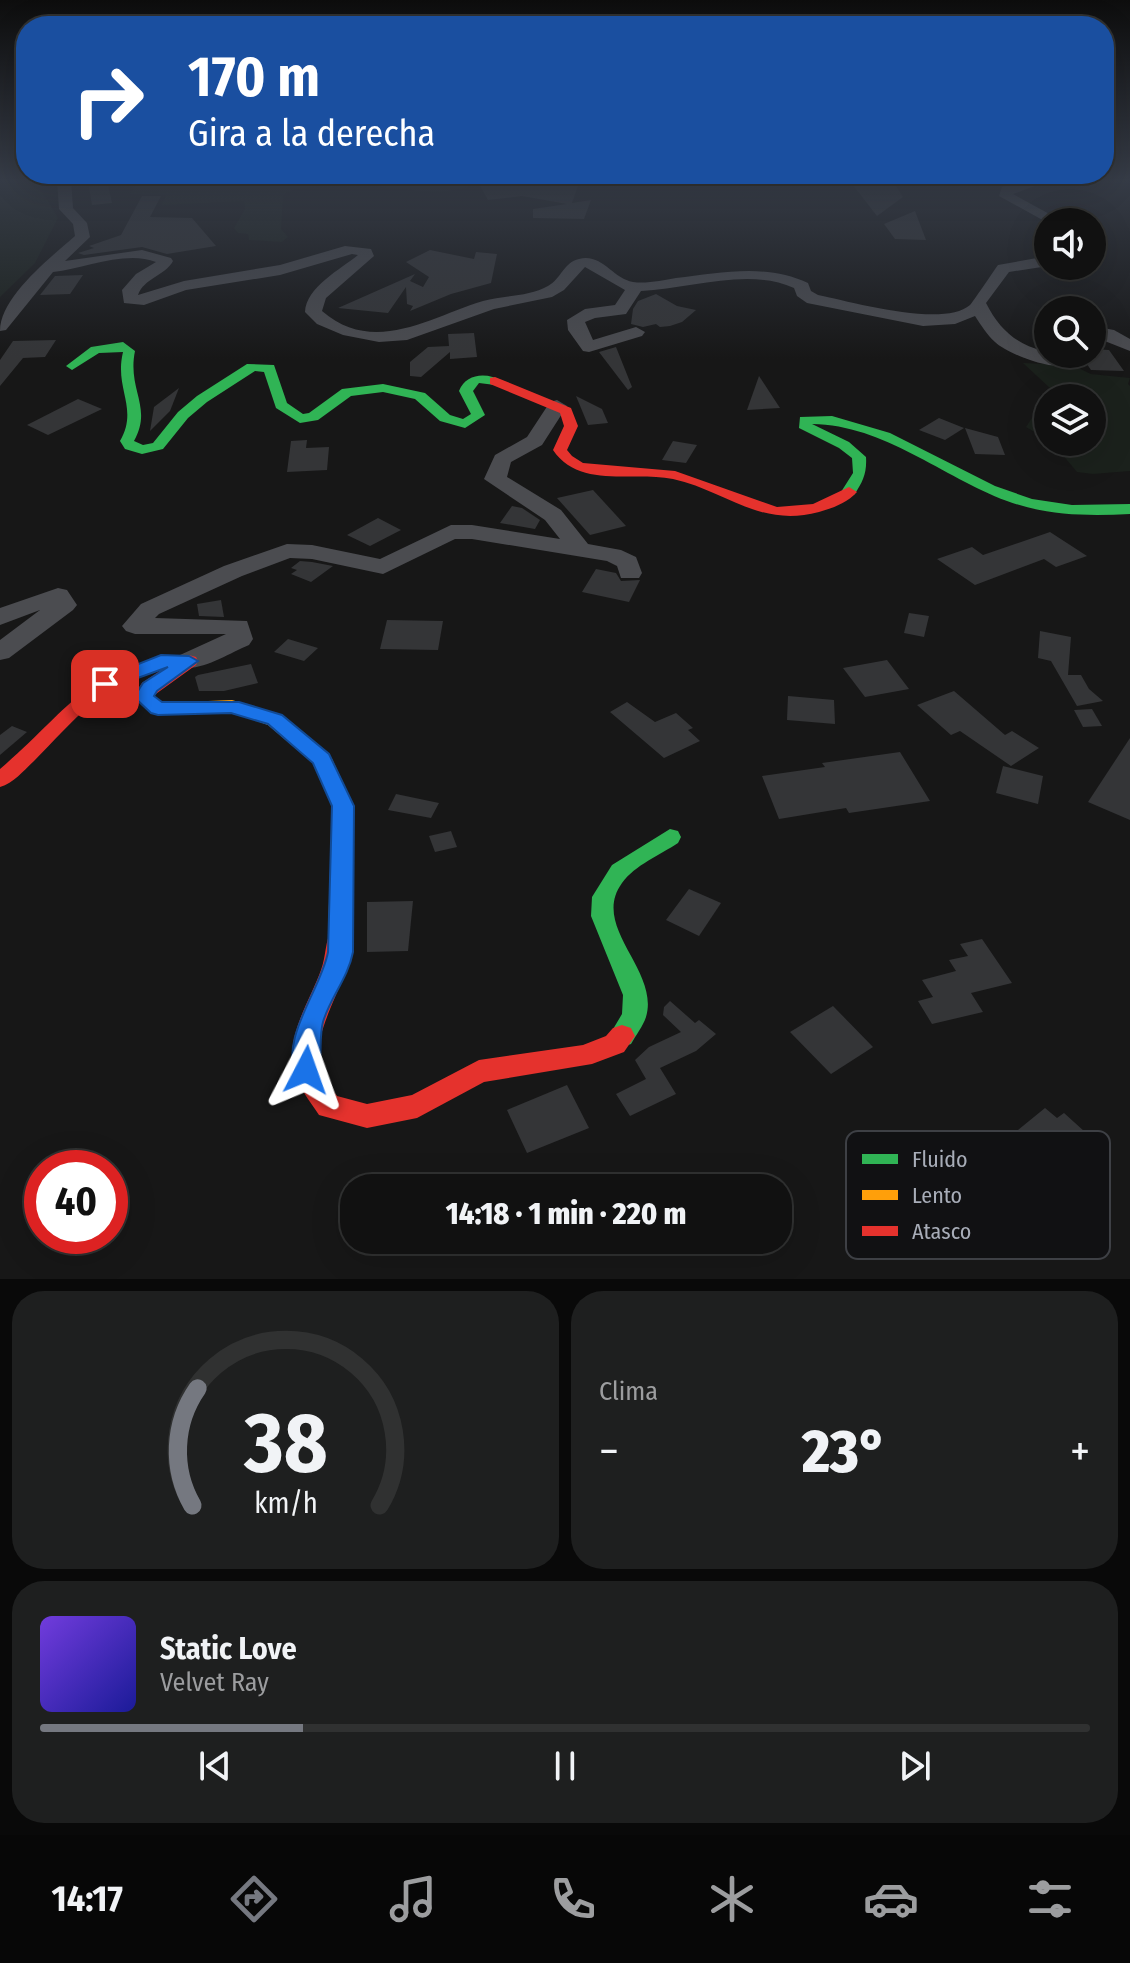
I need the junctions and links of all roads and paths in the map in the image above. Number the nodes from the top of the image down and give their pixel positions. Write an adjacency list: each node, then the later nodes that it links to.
1 (80, 240): 3 (street)
2 (1034, 263): 5 (street)
3 (48, 268): 4 (street); 6 (street)
4 (636, 287): 5 (street); 7 (street)
5 (981, 311): 10 (street)
6 (0, 326)
7 (636, 332)
8 (1106, 335): 9 (street)
9 (1130, 346)
10 (1034, 357)
11 (72, 366): 12 (street)
12 (557, 406): 13 (street); 14 (street)
13 (1130, 509)
14 (580, 549): 15 (street); 18 (street)
15 (630, 573)
16 (0, 617): 17 (street)
17 (0, 652)
18 (189, 661): 19 (street); 20 (street)
19 (0, 780)
20 (670, 837)

